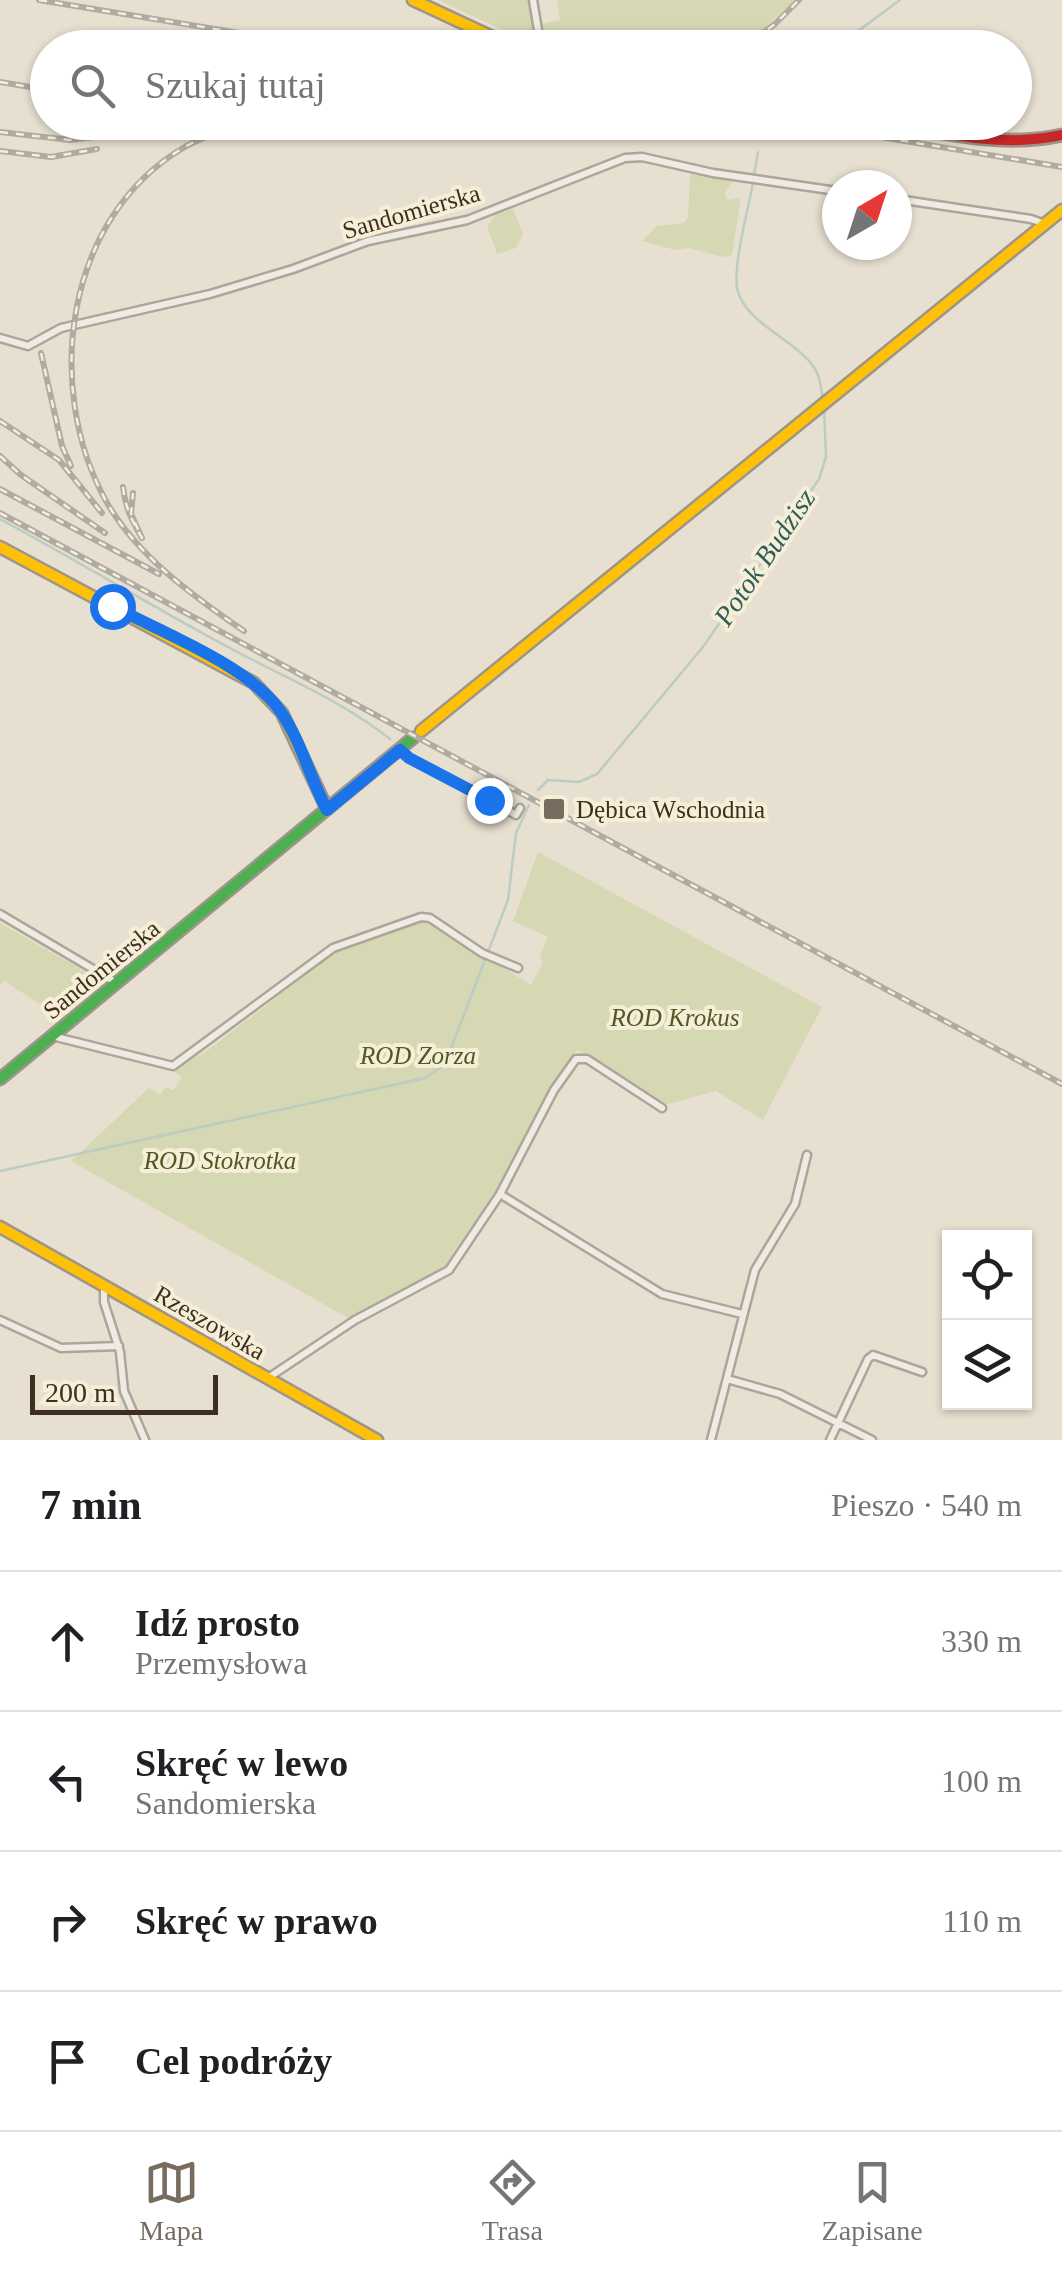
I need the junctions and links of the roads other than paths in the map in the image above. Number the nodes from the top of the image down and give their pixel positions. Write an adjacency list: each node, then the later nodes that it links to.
1 (412, 0): 3 (street)
2 (533, 0): 4 (street)
3 (477, 30)
4 (538, 30)
5 (1062, 135): 6 (street)
6 (997, 140)
7 (822, 189): 11 (street, Sandomierska)
8 (912, 201): 10 (street)
9 (1062, 210): 10 (street, Sandomierska)
10 (1045, 224): 13 (street, Sandomierska)
11 (0, 338)
12 (0, 548): 14 (street)
13 (400, 750): 14 (street, Sandomierska); 15 (street)
14 (327, 810): 18 (street, Sandomierska)
15 (516, 816)
16 (0, 914): 18 (street)
17 (518, 968): 19 (street)
18 (115, 982): 19 (street, Sandomierska)
19 (50, 1036): 20 (street, Sandomierska)
20 (0, 1080)
21 (662, 1108): 23 (street, Rzeszowska)
22 (807, 1156): 26 (street)
23 (500, 1194): 26 (street); 30 (street, Rzeszowska)
24 (0, 1227): 25 (street, Rzeszowska)
25 (105, 1285): 28 (street); 30 (street, Rzeszowska)
26 (742, 1314): 31 (street)
27 (0, 1320): 28 (street)
28 (119, 1346): 33 (street)
29 (922, 1372): 32 (street)
30 (268, 1378): 34 (street)
31 (727, 1378): 32 (street); 35 (street)
32 (838, 1423): 36 (street); 37 (street)
33 (145, 1440)
34 (377, 1440)
35 (711, 1440)
36 (830, 1440)
37 (872, 1440)

